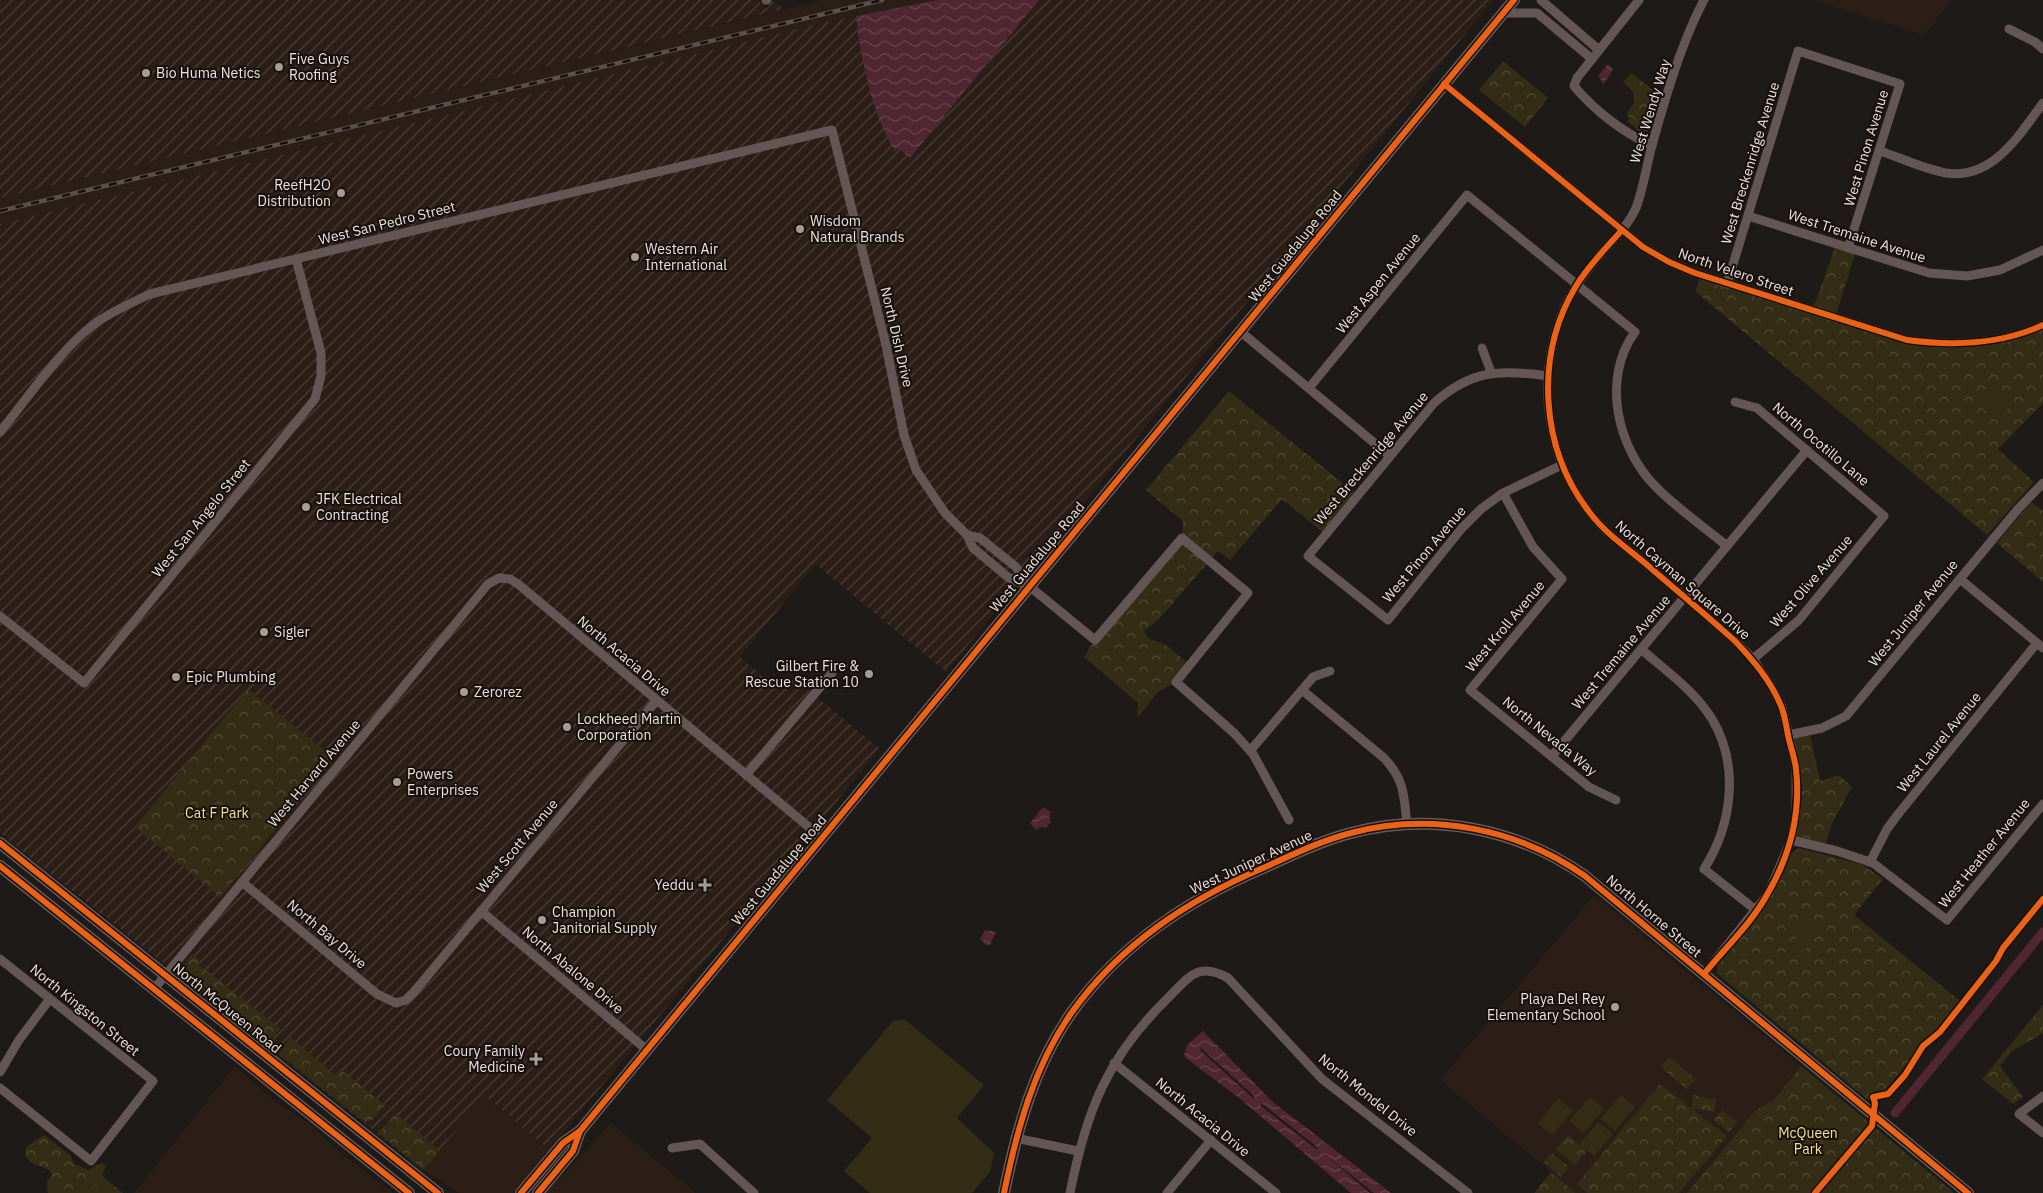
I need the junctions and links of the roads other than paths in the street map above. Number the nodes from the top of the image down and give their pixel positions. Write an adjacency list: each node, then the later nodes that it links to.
1 (1514, 0): 5 (main road, West Guadalupe Road)
2 (1541, 0): 8 (street)
3 (1639, 0): 8 (street)
4 (1704, 0): 14 (street, West Wendy Way)
5 (1504, 13): 10 (street); 11 (main road, West Guadalupe Road)
6 (2009, 29): 7 (street)
7 (2043, 49)
8 (1599, 50): 10 (street)
9 (1798, 51): 15 (street, West Pinon Avenue); 16 (street, West Breckenridge Avenue)
10 (1592, 59): 14 (street)
11 (1444, 84): 17 (street, North Velero Street); 24 (main road, West Guadalupe Road)
12 (2043, 103): 15 (street)
13 (832, 130): 20 (street, West San Pedro Street); 37 (street, North Dish Drive)
14 (1652, 146): 17 (street, West Wendy Way)
15 (1880, 151): 18 (street, West Pinon Avenue)
16 (1748, 216): 18 (street, West Tremaine Avenue); 21 (street, West Breckenridge Avenue)
17 (1622, 230): 21 (street, North Velero Street); 22 (street, North Cayman Square Drive)
18 (1848, 248): 19 (street, West Tremaine Avenue)
19 (2043, 250)
20 (296, 259): 30 (street, West San Pedro Street); 43 (street, West San Angelo Street)
21 (1727, 284): 23 (street, North Velero Street)
22 (1576, 285): 27 (street, North Cayman Square Drive); 28 (street, West Aspen Avenue); 38 (street)
23 (2043, 325)
24 (1241, 332): 28 (street); 41 (main road, West Guadalupe Road)
25 (1482, 348): 26 (street)
26 (1491, 372): 27 (street, West Breckenridge Avenue); 32 (street, West Breckenridge Avenue)
27 (1548, 376): 33 (street, North Cayman Square Drive)
28 (1309, 388): 32 (street)
29 (1734, 402): 31 (street, North Ocotillo Lane)
30 (0, 432)
31 (1806, 450): 36 (street, North Ocotillo Lane); 38 (street, West Tremaine Avenue)
32 (1390, 456): 44 (street, West Breckenridge Avenue)
33 (1562, 465): 35 (street, West Pinon Avenue); 42 (street, North Cayman Square Drive)
34 (2043, 483): 40 (street, West Juniper Avenue)
35 (1503, 493): 44 (street, West Pinon Avenue); 51 (street, West Kroll Avenue)
36 (1884, 516): 47 (street, West Olive Avenue)
37 (967, 535): 41 (street, North Dish Drive); 41 (street, North Dish Drive)
38 (1727, 546): 42 (street, West Tremaine Avenue)
39 (499, 578): 52 (street, North Acacia Drive); 66 (street, West Harvard Avenue)
40 (1960, 579): 45 (street); 53 (street, West Juniper Avenue)
41 (1029, 586): 54 (street); 61 (main road, West Guadalupe Road)
42 (1684, 597): 46 (street, West Tremaine Avenue); 47 (street, North Cayman Square Drive)
43 (0, 616)
44 (1388, 620)
45 (2040, 646): 64 (street, West Laurel Avenue)
46 (1641, 649): 55 (street, West Tremaine Avenue); 67 (street)
47 (1753, 659): 53 (street, North Cayman Square Drive)
48 (1330, 671): 50 (street)
49 (832, 673): 56 (street)
50 (1302, 690): 54 (street); 60 (street)
51 (1470, 690): 55 (street, North Nevada Way)
52 (656, 701): 56 (street, North Acacia Drive); 68 (street, West Scott Avenue)
53 (1788, 735): 62 (street, North Cayman Square Drive)
54 (1250, 751): 59 (street)
55 (1552, 756): 57 (street, North Nevada Way)
56 (746, 775): 61 (street, North Acacia Drive)
57 (1616, 800)
58 (2043, 804): 64 (street, West Heather Avenue)
59 (1289, 820)
60 (1407, 825): 70 (main road, North Horne Street); 84 (main road, West Juniper Avenue)
61 (822, 838): 75 (main road, West Guadalupe Road)
62 (1791, 840): 64 (street); 67 (street, North Cayman Square Drive)
63 (0, 843): 71 (main road, North McQueen Road)
64 (1870, 862)
65 (0, 866): 72 (main road)
66 (242, 882): 71 (street, West Harvard Avenue); 74 (street, North Bay Drive)
67 (1757, 911): 70 (street, North Cayman Square Drive)
68 (481, 912): 74 (street, West Scott Avenue); 75 (street, North Abalone Drive)
69 (0, 959): 73 (street, North Kingston Street)
70 (1704, 974): 98 (main road, North Horne Street)
71 (166, 975): 72 (street, West Harvard Avenue); 78 (main road, North McQueen Road)
72 (154, 989): 81 (main road)
73 (49, 1000): 77 (street); 79 (street, North Kingston Street)
74 (396, 1003)
75 (647, 1050): 82 (main road, West Guadalupe Road)
76 (1114, 1063): 85 (street, North Acacia Drive); 87 (street); 97 (street, North Mondel Drive)
77 (0, 1072)
78 (304, 1086): 81 (main road); 89 (main road, North McQueen Road)
79 (0, 1088)
80 (2043, 1096): 83 (street)
81 (292, 1100): 88 (main road)
82 (580, 1131): 90 (main road, West Guadalupe Road); 91 (main road, West Guadalupe Road)
83 (2043, 1133)
84 (1015, 1138): 87 (street); 93 (main road, West Juniper Avenue)
85 (1211, 1140): 95 (street); 96 (street, North Acacia Drive)
86 (672, 1148): 92 (street)
87 (1078, 1151): 94 (street)
88 (409, 1193)
89 (438, 1193)
90 (521, 1193)
91 (538, 1193)
92 (754, 1193)
93 (1004, 1193)
94 (1070, 1193)
95 (1167, 1193)
96 (1276, 1193)
97 (1468, 1193)
98 (1968, 1193)

